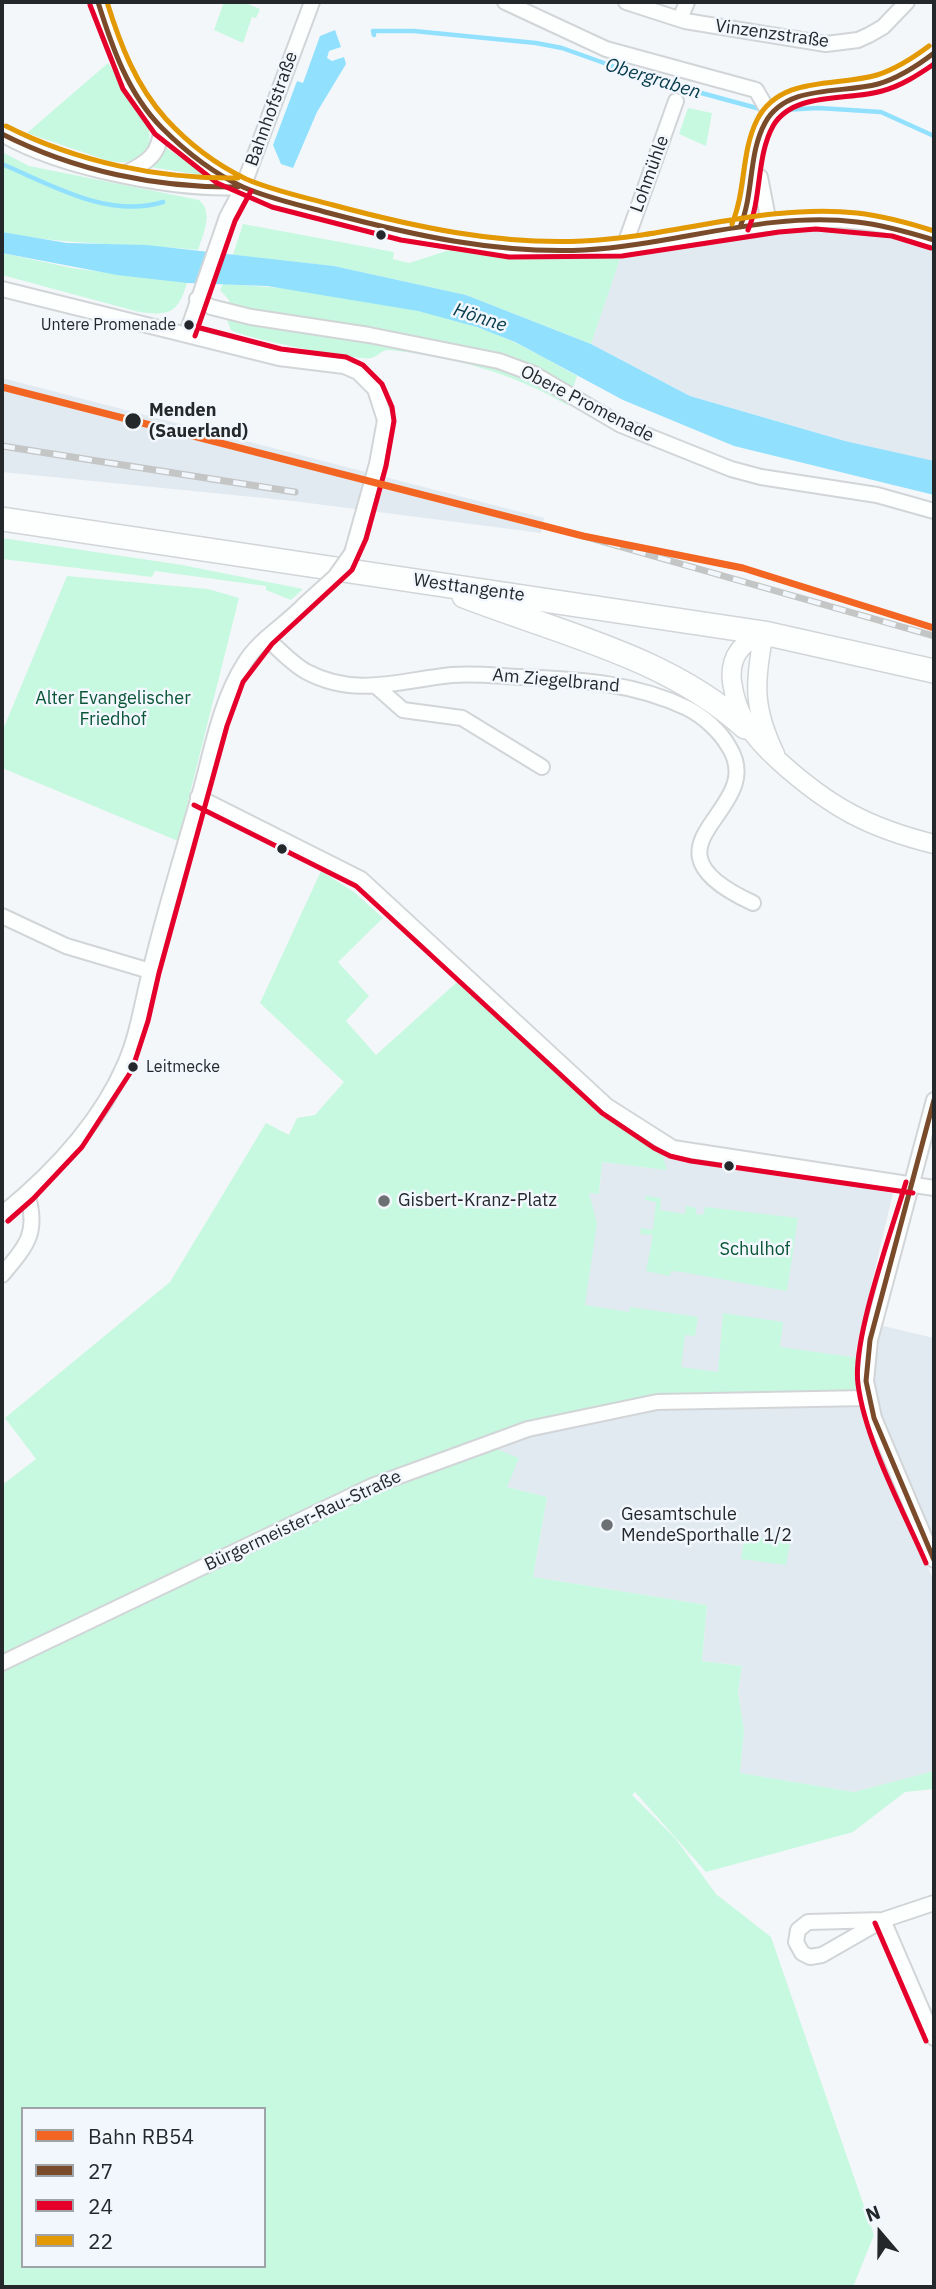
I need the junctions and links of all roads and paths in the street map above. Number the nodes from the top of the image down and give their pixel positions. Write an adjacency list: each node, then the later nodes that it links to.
1 (98, 2): 11 (street)
2 (312, 2): 15 (street, Bahnhofstraße)
3 (505, 2): 10 (street)
4 (625, 2): 7 (street, Vinzenzstraße)
5 (687, 2): 7 (street)
6 (907, 2): 7 (street, Vinzenzstraße)
7 (680, 19)
8 (934, 53): 10 (street)
9 (676, 101): 19 (street, Lohmühle)
10 (768, 118): 13 (street)
11 (161, 127): 14 (street); 15 (street)
12 (2, 134): 14 (street)
13 (757, 148): 16 (street); 17 (street)
14 (124, 174): 15 (street)
15 (243, 187): 19 (street); 21 (street, Bahnhofstraße)
16 (769, 223): 17 (street); 18 (street)
17 (740, 227): 19 (street)
18 (934, 240)
19 (624, 247)
20 (2, 289): 22 (street)
21 (198, 296): 22 (street, Bahnhofstraße); 23 (street, Obere Promenade)
22 (187, 333): 27 (street, bridge)
23 (934, 510)
24 (2, 519): 25 (main road, Westtangente)
25 (425, 581): 26 (main road, Westtangente); 30 (main road)
26 (764, 633): 28 (main road, Westtangente); 30 (street); 31 (street)
27 (266, 638): 29 (street, Am Ziegelbrand); 33 (street)
28 (934, 671)
29 (377, 687): 32 (street); 35 (street, Am Ziegelbrand)
30 (746, 727): 31 (street)
31 (778, 760): 34 (street)
32 (542, 767)
33 (198, 797): 37 (street); 39 (street)
34 (934, 844)
35 (753, 903)
36 (2, 916): 37 (street)
37 (150, 971): 41 (street)
38 (934, 1100): 39 (street)
39 (914, 1184): 40 (street); 44 (street)
40 (934, 1188)
41 (27, 1193): 42 (street); 43 (street)
42 (2, 1214)
43 (2, 1275)
44 (867, 1398): 45 (street); 46 (street, Bürgermeister-Rau-Straße)
45 (934, 1560)
46 (2, 1663)
47 (934, 1903): 48 (street)
48 (883, 1920): 48 (street); 49 (street)
49 (934, 2038)

